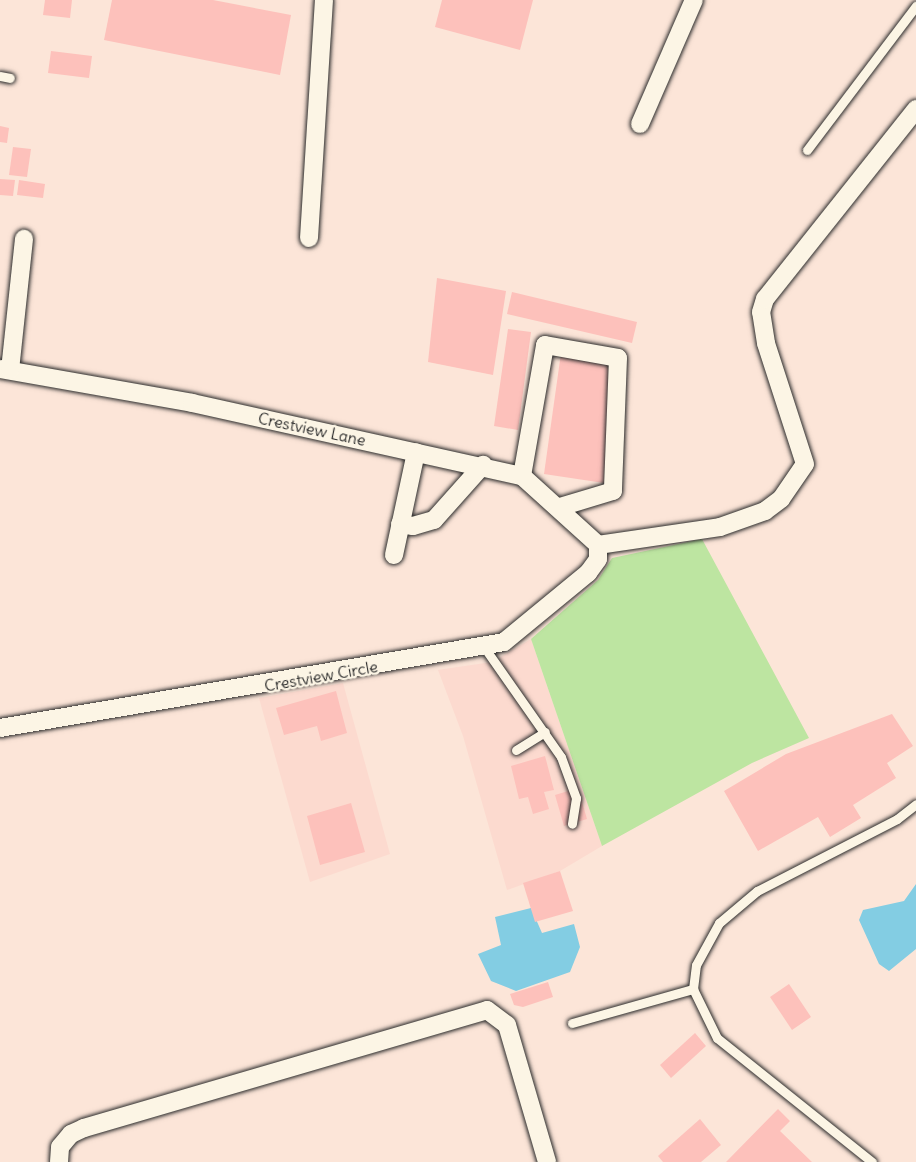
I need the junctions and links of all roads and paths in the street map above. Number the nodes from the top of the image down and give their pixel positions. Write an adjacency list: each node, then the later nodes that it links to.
1 (324, 0): 10 (street)
2 (694, 0): 7 (street)
3 (916, 6): 8 (lane)
4 (0, 76): 5 (lane)
5 (10, 78)
6 (916, 109): 17 (street)
7 (640, 124)
8 (807, 150)
9 (24, 238): 11 (street)
10 (309, 238)
11 (5, 370): 12 (street, Crestview Lane)
12 (416, 452): 13 (street, Crestview Lane); 16 (street)
13 (483, 465): 14 (street, Crestview Lane); 16 (street)
14 (522, 476): 15 (street, Crestview Lane); 15 (street)
15 (560, 507): 17 (street, Crestview Lane)
16 (400, 524): 18 (street)
17 (598, 545): 19 (street, Crestview Circle)
18 (394, 555)
19 (484, 647): 20 (street, Crestview Circle); 21 (lane)
20 (0, 728)
21 (545, 732): 22 (lane); 24 (lane)
22 (516, 750)
23 (916, 804): 25 (lane)
24 (572, 824)
25 (693, 989): 26 (lane); 29 (lane)
26 (572, 1023)
27 (58, 1162): 28 (street)
28 (547, 1162)
29 (872, 1162)

